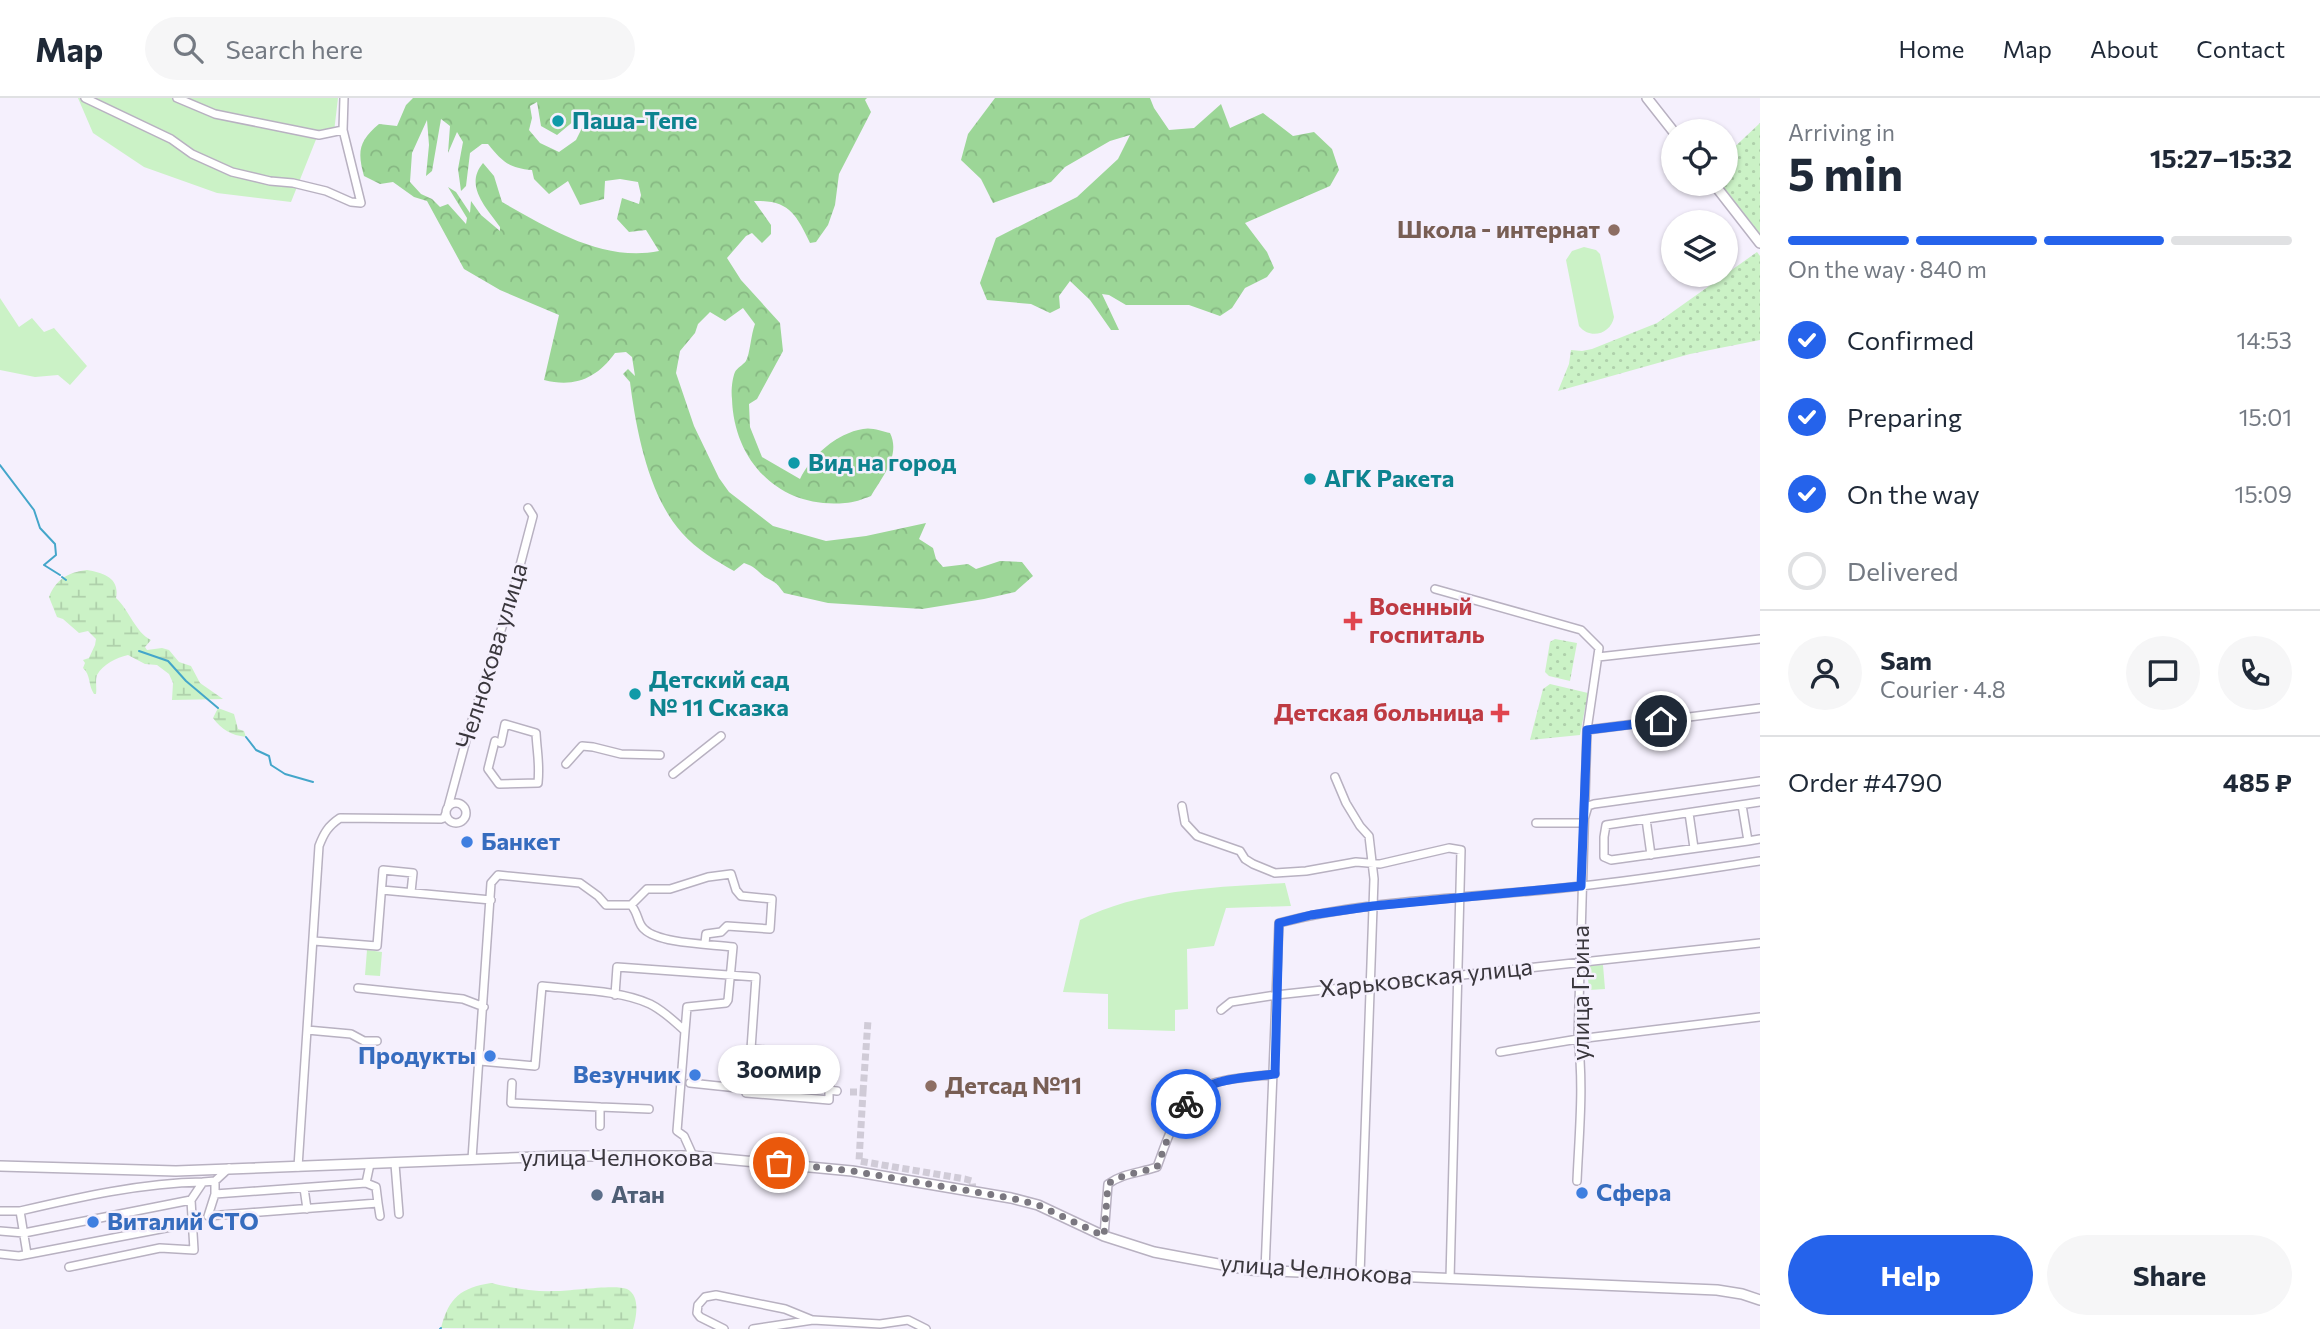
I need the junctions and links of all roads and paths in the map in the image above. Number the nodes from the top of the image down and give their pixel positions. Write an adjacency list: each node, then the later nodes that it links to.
1 (85, 98): 6 (street)
2 (177, 98): 6 (street)
3 (344, 98): 6 (street)
4 (1647, 98): 5 (main road)
5 (1664, 119)
6 (343, 130)
7 (1723, 196): 8 (main road)
8 (1760, 243)
9 (528, 508): 42 (street, Челнокова улица)
10 (1435, 589): 12 (street)
11 (1760, 639): 12 (street)
12 (1598, 657): 14 (street, улица Грина)
13 (1760, 709): 14 (street)
14 (1587, 730): 28 (street, улица Грина)
15 (721, 736): 19 (street)
16 (498, 742): 16 (street)
17 (660, 755): 18 (street)
18 (566, 764)
19 (673, 774)
20 (1335, 777): 33 (street)
21 (1760, 781): 28 (street)
22 (1760, 802): 23 (street)
23 (1742, 805): 25 (street); 30 (street)
24 (1182, 806): 33 (street)
25 (1689, 813): 26 (street); 31 (street)
26 (1646, 819): 32 (street); 32 (street)
27 (1536, 823): 28 (street)
28 (1583, 823): 35 (street, улица Грина)
29 (1760, 839): 30 (street)
30 (1748, 841): 31 (street)
31 (1694, 848): 32 (street)
32 (1651, 855)
33 (1371, 861): 38 (street); 41 (street)
34 (1760, 861): 35 (street)
35 (1581, 886): 38 (street); 45 (street, улица Грина)
36 (382, 890): 37 (street); 37 (street); 42 (street)
37 (411, 892): 39 (street)
38 (1460, 897): 41 (street); 46 (street)
39 (491, 900): 40 (street); 52 (street)
40 (631, 905): 43 (street); 43 (street)
41 (1373, 906): 48 (street); 51 (street)
42 (314, 941): 55 (street)
43 (705, 943): 47 (street)
44 (1760, 943): 45 (street, Харьковская улица)
45 (1580, 961): 46 (street, Харьковская улица); 57 (street, улица Грина)
46 (1458, 974): 48 (street, Харьковская улица); 96 (street)
47 (731, 975): 50 (street); 56 (street); 63 (street)
48 (1370, 984): 51 (street, Харьковская улица); 95 (street)
49 (358, 988): 52 (street)
50 (615, 995): 56 (street); 60 (street)
51 (1276, 995): 53 (street, Харьковская улица); 61 (street)
52 (484, 1007): 60 (street)
53 (1221, 1010)
54 (1760, 1017): 57 (street)
55 (307, 1030): 58 (street); 72 (street)
56 (685, 1031): 67 (street)
57 (1577, 1040): 59 (street); 75 (street, улица Грина)
58 (377, 1041)
59 (1500, 1052)
60 (480, 1061): 68 (street)
61 (1275, 1074): 90 (street); 94 (street)
62 (512, 1083): 64 (street)
63 (690, 1083)
64 (600, 1107): 65 (street); 66 (street)
65 (649, 1109)
66 (600, 1126)
67 (693, 1156): 68 (main road, улица Челнокова); 90 (main road, улица Челнокова)
68 (472, 1159): 70 (main road, улица Челнокова)
69 (370, 1164): 70 (main road, улица Челнокова); 72 (main road, улица Челнокова); 77 (street)
70 (395, 1164): 85 (street)
71 (0, 1166): 73 (main road, улица Челнокова)
72 (298, 1167): 73 (main road, улица Челнокова)
73 (230, 1168): 74 (street)
74 (215, 1181): 76 (street); 79 (street)
75 (1577, 1181)
76 (203, 1182): 80 (street); 84 (street)
77 (366, 1183): 78 (street); 81 (street)
78 (304, 1188): 79 (street); 82 (street)
79 (215, 1194): 82 (street)
80 (191, 1200): 87 (street); 89 (street)
81 (378, 1203): 82 (street); 86 (street)
82 (307, 1209)
83 (0, 1211): 84 (street)
84 (20, 1211): 89 (street)
85 (399, 1214)
86 (380, 1216)
87 (192, 1223): 92 (street); 93 (street)
88 (0, 1231): 89 (street)
89 (24, 1233): 92 (street)
90 (1104, 1236): 94 (main road, улица Челнокова)
91 (0, 1254): 92 (street)
92 (27, 1254)
93 (69, 1267)
94 (1265, 1271): 95 (main road, улица Челнокова)
95 (1360, 1275): 96 (main road, улица Челнокова)
96 (1450, 1279): 97 (main road, улица Челнокова)
97 (1760, 1300)
98 (813, 1320): 99 (street); 100 (street); 101 (street)
99 (724, 1329)
100 (753, 1329)
101 (926, 1329)

